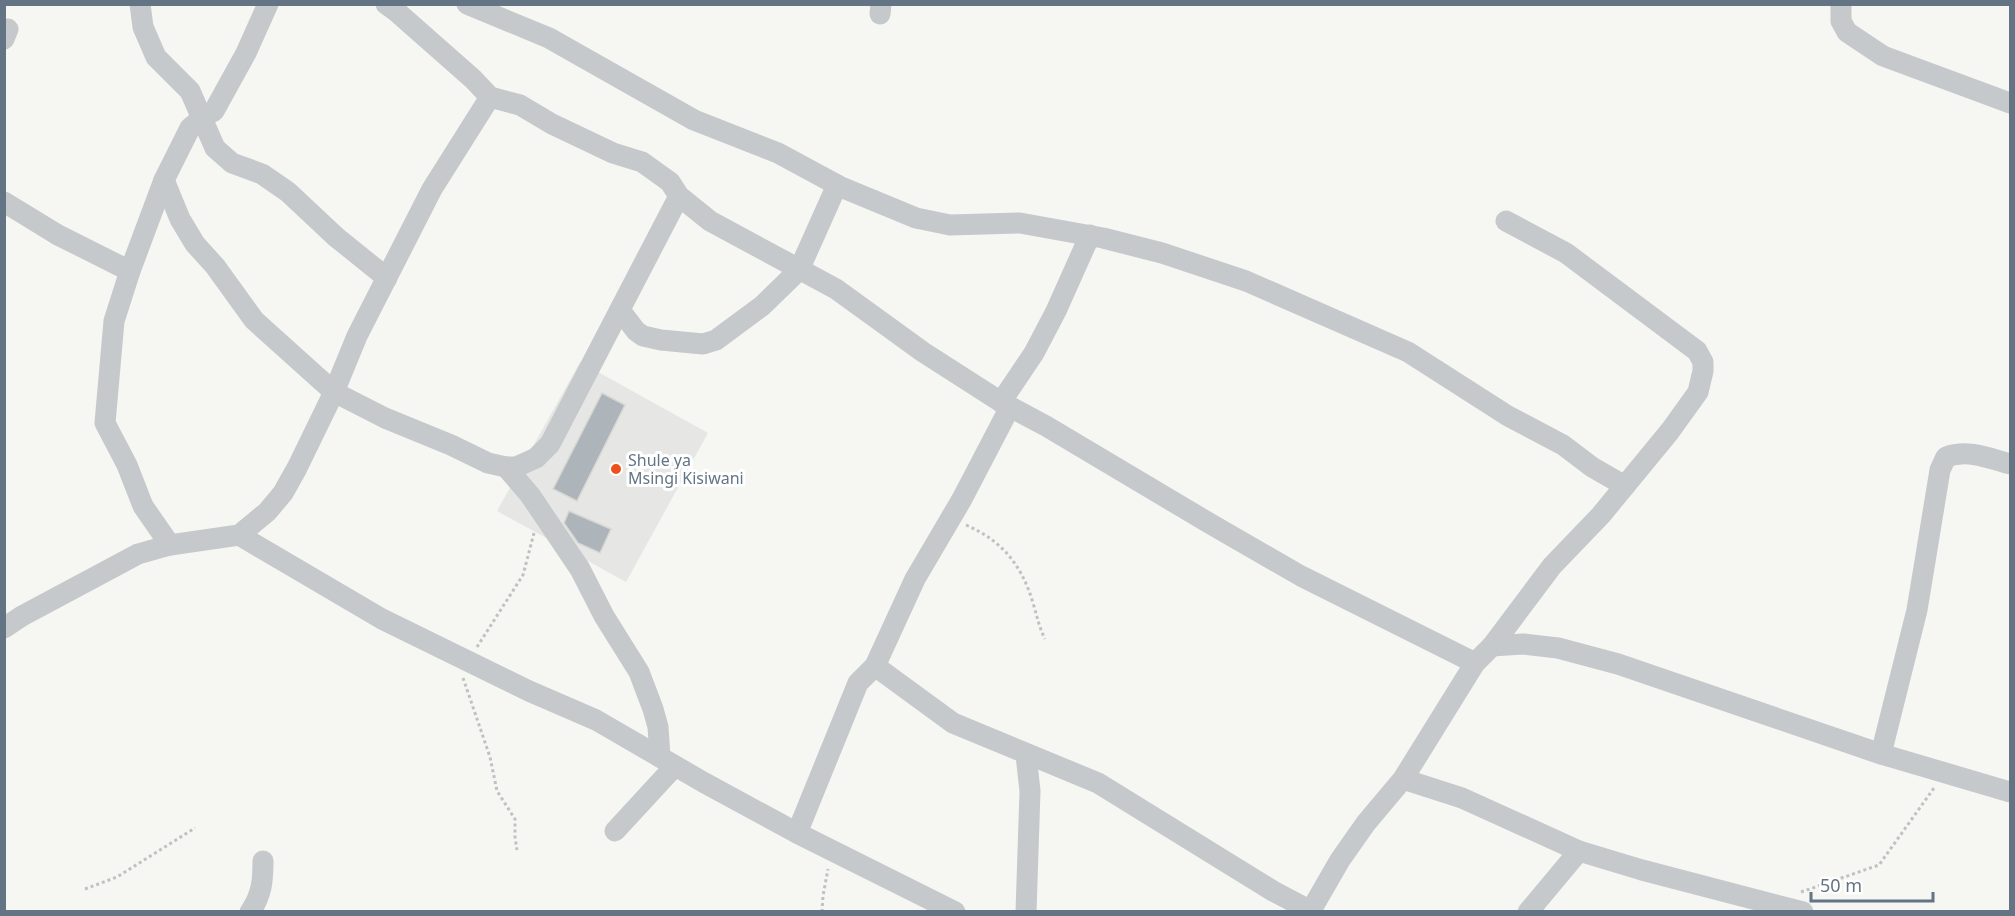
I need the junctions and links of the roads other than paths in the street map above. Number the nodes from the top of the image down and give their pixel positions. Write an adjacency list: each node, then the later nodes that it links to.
1 (140, 4): 8 (street)
2 (268, 4): 8 (street)
3 (386, 4): 6 (street)
4 (467, 4): 10 (street)
5 (1841, 4): 7 (street)
6 (490, 97): 11 (street); 17 (street)
7 (2010, 103)
8 (203, 117): 9 (street); 17 (street)
9 (164, 180): 16 (street); 19 (street)
10 (837, 185): 14 (street); 15 (street)
11 (679, 196): 15 (street); 18 (street)
12 (4, 202): 16 (street)
13 (1506, 221): 23 (street)
14 (1090, 235): 20 (street); 23 (street)
15 (799, 270): 18 (street); 20 (street)
16 (130, 271): 25 (street)
17 (387, 278): 19 (street)
18 (620, 310): 22 (street)
19 (333, 392): 22 (street); 24 (street)
20 (1005, 405): 28 (street); 29 (street)
21 (2010, 464): 30 (street)
22 (506, 467): 32 (street)
23 (1625, 486): 27 (street)
24 (239, 535): 25 (street); 32 (street)
25 (170, 545): 26 (street)
26 (4, 628)
27 (1492, 646): 28 (street); 30 (street)
28 (1475, 663): 33 (street)
29 (874, 666): 31 (street); 36 (street)
30 (1881, 754): 34 (street)
31 (1026, 755): 39 (street); 42 (street)
32 (667, 761): 35 (street); 36 (street)
33 (1403, 779): 37 (street); 39 (street)
34 (2010, 792)
35 (615, 831)
36 (797, 832): 41 (street)
37 (1579, 851): 43 (street); 44 (street)
38 (263, 861): 40 (street)
39 (1310, 911)
40 (250, 912)
41 (955, 912)
42 (1026, 912)
43 (1528, 912)
44 (1803, 912)

